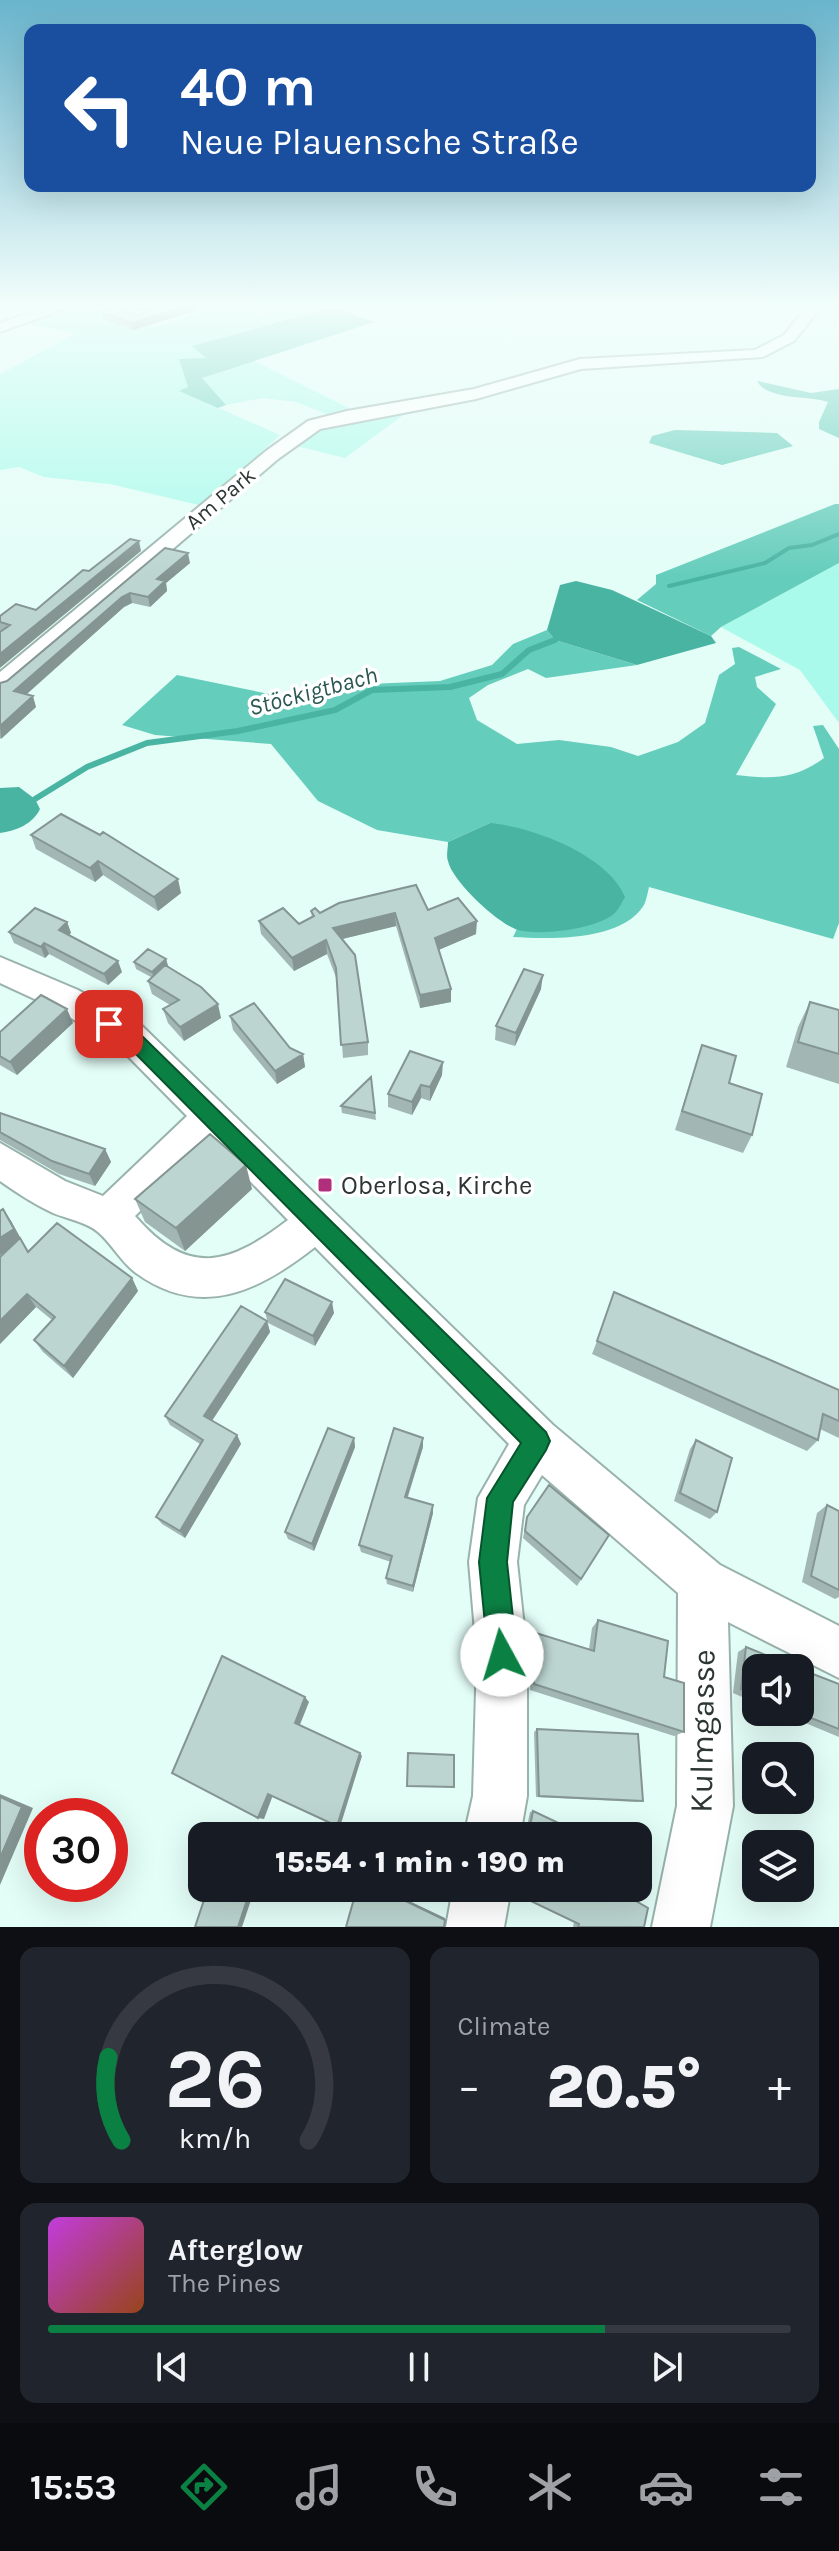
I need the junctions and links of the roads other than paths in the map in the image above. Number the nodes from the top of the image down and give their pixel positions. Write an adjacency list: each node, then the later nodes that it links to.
1 (465, 396): 2 (street, Am Park)
2 (0, 684)
3 (0, 969): 4 (street)
4 (212, 1116): 6 (street); 7 (street)
5 (0, 1159): 6 (street)
6 (109, 1216): 7 (street)
7 (317, 1221): 8 (street)
8 (537, 1441): 9 (street); 11 (street)
9 (703, 1582): 10 (street); 14 (street, Kulmgasse)
10 (839, 1653)
11 (495, 1822)
12 (479, 1902): 13 (street)
13 (475, 1927)
14 (681, 1927)

